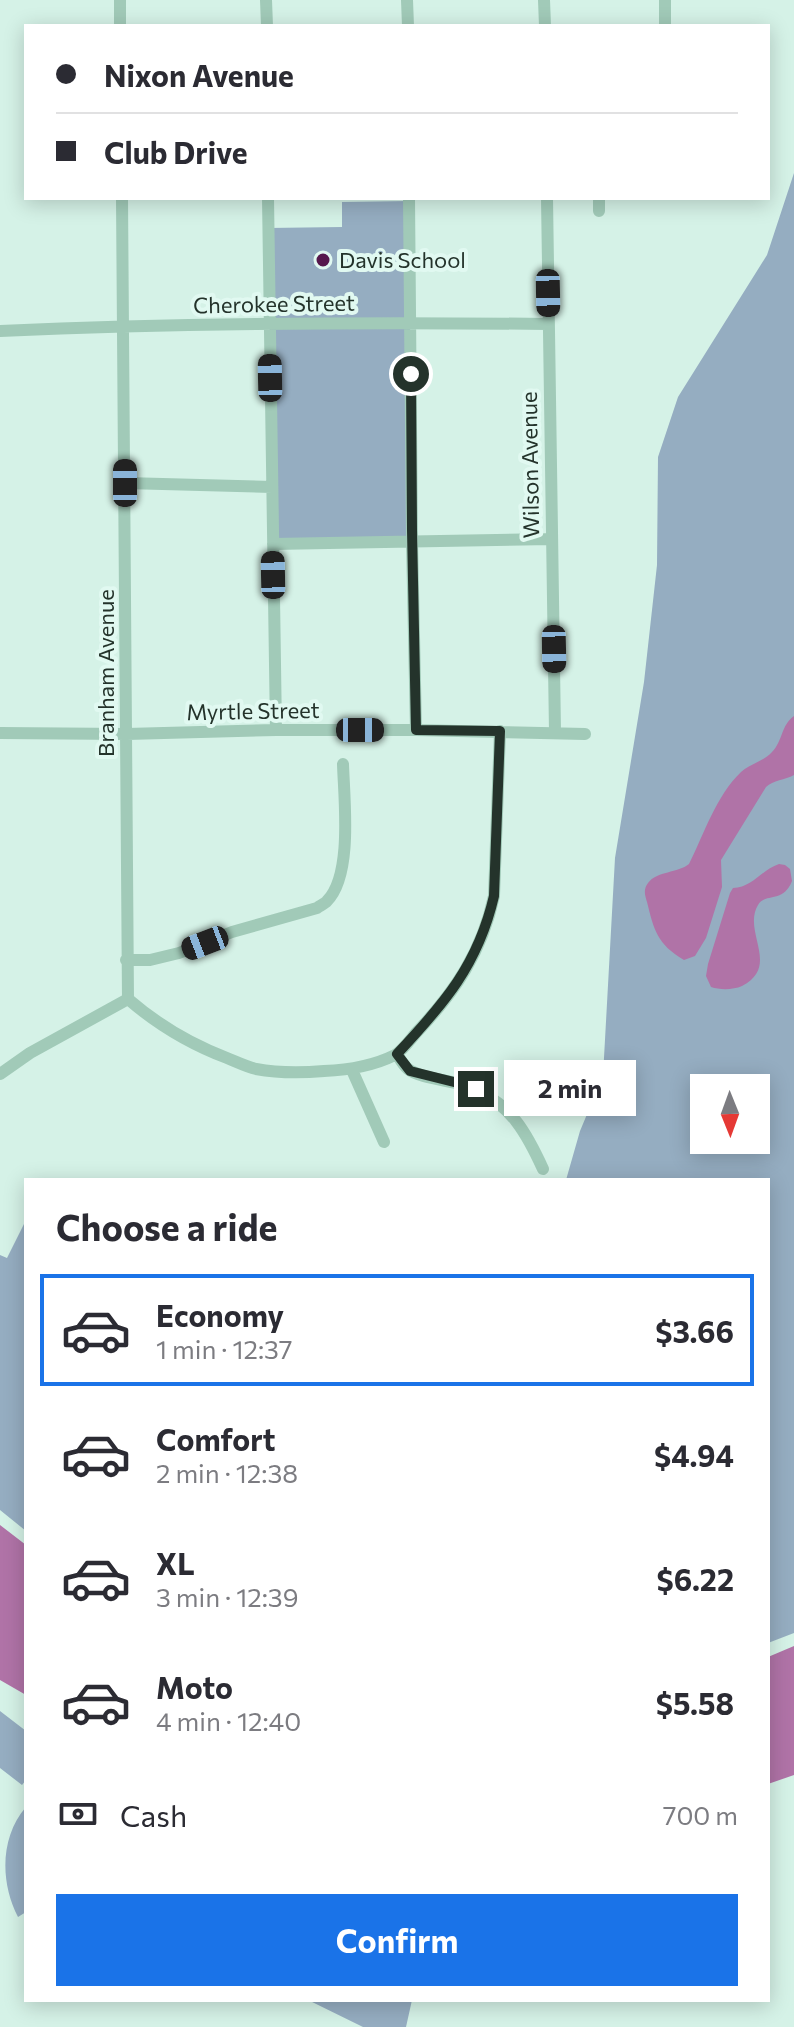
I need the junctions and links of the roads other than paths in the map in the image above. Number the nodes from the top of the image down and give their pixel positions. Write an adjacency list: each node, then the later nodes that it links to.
1 (120, 0): 6 (street)
2 (266, 0): 7 (street)
3 (407, 0): 8 (street)
4 (544, 0): 9 (street)
5 (665, 0): 10 (street)
6 (120, 24)
7 (267, 24)
8 (408, 24)
9 (545, 24)
10 (665, 24)
11 (122, 200): 18 (street, Branham Avenue)
12 (268, 200): 16 (street)
13 (409, 200): 15 (street)
14 (547, 200): 17 (street, Wilson Avenue)
15 (411, 322): 16 (street, Cherokee Street); 17 (street, Cherokee Street); 23 (street)
16 (270, 324): 18 (street, Cherokee Street); 21 (street)
17 (548, 324): 22 (street, Wilson Avenue)
18 (124, 325): 19 (street, Cherokee Street); 20 (street, Branham Avenue)
19 (0, 331)
20 (125, 483): 21 (street); 30 (street, Branham Avenue)
21 (272, 487): 24 (street)
22 (551, 539): 23 (street); 28 (street, Wilson Avenue)
23 (412, 542): 24 (street); 26 (street)
24 (273, 544): 25 (street)
25 (276, 730): 26 (street, Myrtle Street); 30 (street, Myrtle Street)
26 (416, 730): 27 (street, Myrtle Street)
27 (500, 731): 28 (street, Myrtle Street); 35 (street)
28 (555, 732): 31 (street, Myrtle Street)
29 (0, 733): 30 (street, Myrtle Street)
30 (127, 734): 33 (street, Branham Avenue)
31 (585, 734)
32 (343, 764): 33 (street)
33 (126, 960): 34 (street, Branham Avenue)
34 (128, 999): 36 (street); 37 (street)
35 (397, 1054): 36 (street); 39 (street)
36 (352, 1070): 38 (street)
37 (0, 1074)
38 (384, 1142)
39 (543, 1169)

